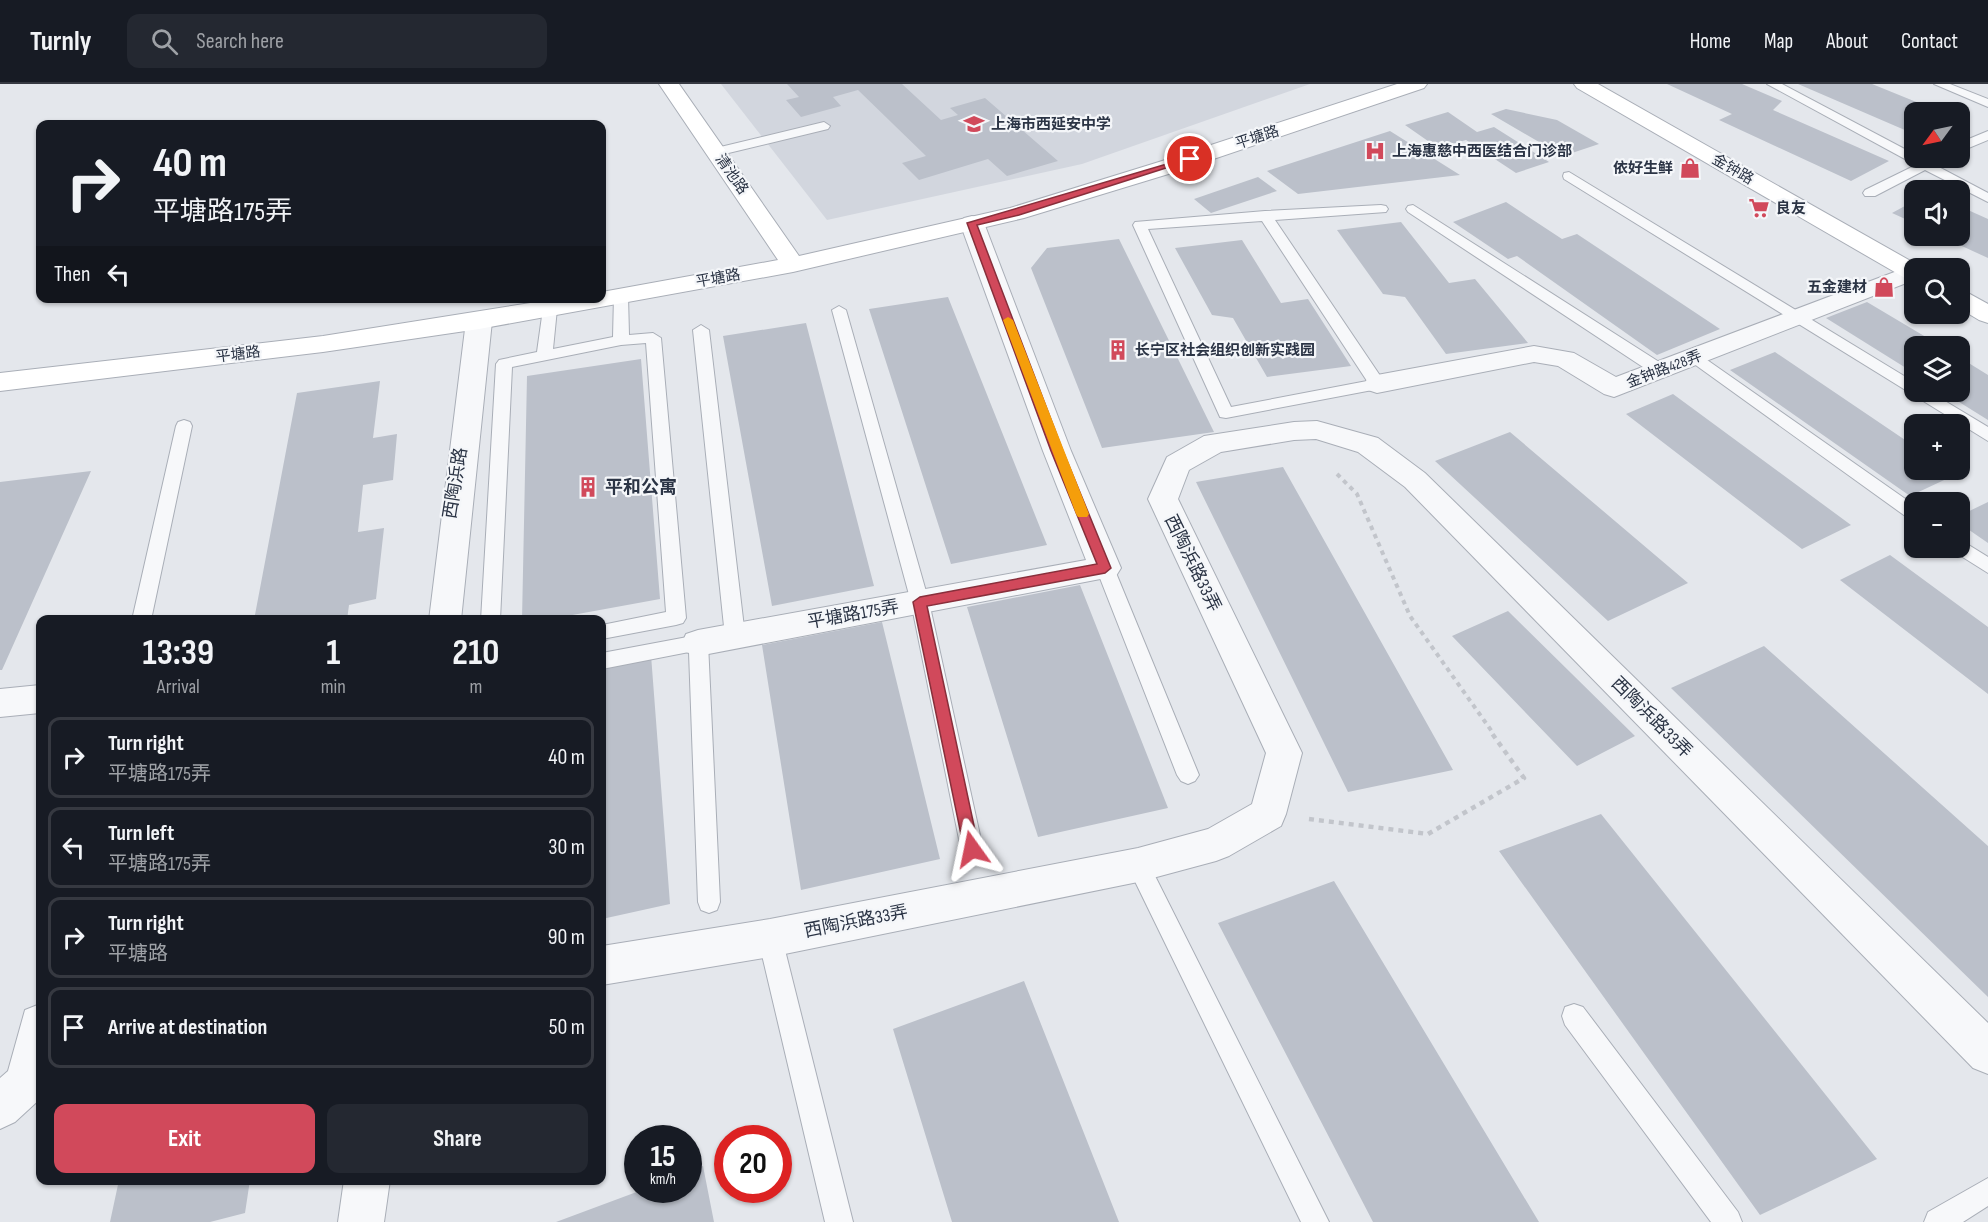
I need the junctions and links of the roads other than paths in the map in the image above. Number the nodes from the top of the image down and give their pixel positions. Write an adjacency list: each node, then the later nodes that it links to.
1 (669, 84): 10 (street, 清池路)
2 (1417, 84): 20 (street, 平塘路)
3 (1584, 84): 22 (street, 金钟路)
4 (1773, 84): 11 (lane)
5 (1940, 84): 6 (lane)
6 (1988, 104)
7 (824, 126): 10 (lane)
8 (1988, 135): 9 (lane)
9 (1970, 143)
10 (716, 152): 21 (street, 清池路)
11 (1904, 155)
12 (1918, 168): 15 (lane)
13 (1929, 168): 16 (lane)
14 (1569, 176): 31 (lane)
15 (1870, 194)
16 (1988, 198)
17 (1381, 209): 19 (lane)
18 (1413, 209): 37 (lane)
19 (1265, 215): 40 (lane); 40 (lane)
20 (972, 223): 21 (street, 平塘路); 47 (street)
21 (793, 265): 24 (street, 平塘路)
22 (1904, 267)
23 (1904, 276): 31 (street, 金钟路428弄)
24 (621, 296): 25 (street, 平塘路); 34 (lane)
25 (606, 299)
26 (583, 303): 28 (street, 平塘路)
27 (1970, 304): 30 (street)
28 (550, 309): 33 (street, 平塘路); 35 (lane)
29 (839, 310): 48 (lane)
30 (1988, 315)
31 (1800, 317): 36 (street, 金钟路428弄); 39 (lane)
32 (701, 330): 54 (lane)
33 (478, 334): 38 (street, 平塘路); 50 (street, 西陶浜路); 51 (street, 西陶浜路)
34 (621, 340): 35 (lane); 53 (lane)
35 (544, 355): 52 (lane)
36 (1695, 358): 37 (street, 金钟路428弄); 44 (lane)
37 (1661, 371): 40 (street, 金钟路428弄)
38 (0, 382)
39 (1904, 383)
40 (1377, 384)
41 (1934, 402): 43 (lane)
42 (184, 426): 49 (lane)
43 (1988, 435)
44 (1904, 507)
45 (1970, 554): 46 (lane)
46 (1988, 566)
47 (1105, 568): 48 (street, 平塘路175弄); 59 (lane)
48 (920, 602): 54 (street, 平塘路175弄); 60 (lane)
49 (142, 615)
50 (435, 615)
51 (446, 615)
52 (490, 615)
53 (606, 631)
54 (735, 636): 55 (street, 平塘路175弄)
55 (698, 643): 56 (lane); 62 (lane)
56 (606, 660)
57 (36, 699): 58 (street)
58 (0, 703)
59 (1188, 775)
60 (972, 849)
61 (1138, 865): 63 (street, 西陶浜路33弄); 67 (street, 西陶浜路33弄); 75 (lane)
62 (709, 902)
63 (770, 938): 64 (street, 西陶浜路33弄); 74 (lane)
64 (606, 965)
65 (1574, 1016): 76 (lane)
66 (36, 1042): 68 (street)
67 (1988, 1053)
68 (0, 1107)
69 (357, 1185): 72 (street)
70 (366, 1185): 73 (street)
71 (1988, 1191): 77 (lane)
72 (352, 1222)
73 (361, 1222)
74 (839, 1222)
75 (1315, 1222)
76 (1728, 1222)
77 (1938, 1222)

